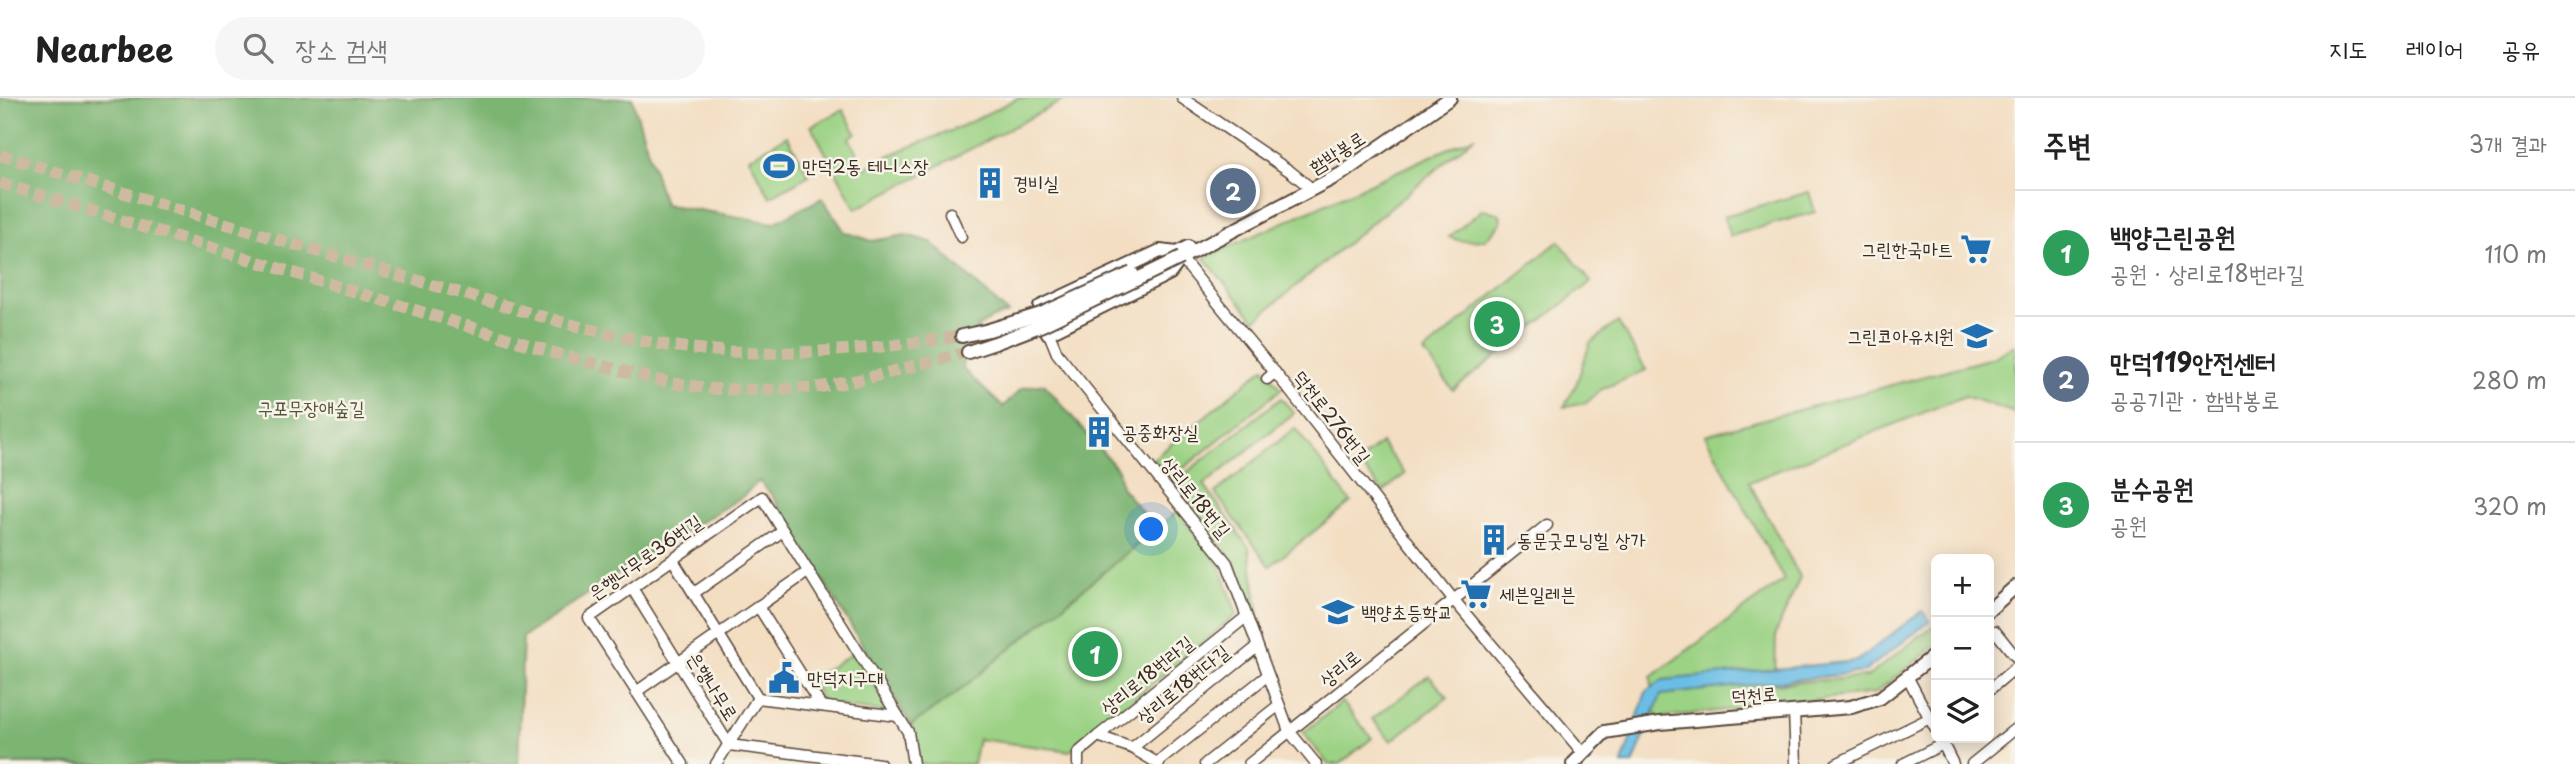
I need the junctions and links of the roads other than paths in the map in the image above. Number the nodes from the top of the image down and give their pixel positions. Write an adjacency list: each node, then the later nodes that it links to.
1 (1182, 98): 3 (street)
2 (1450, 98): 3 (main road, 함박봉로)
3 (1312, 189): 6 (main road, 함박봉로)
4 (950, 214): 5 (street)
5 (961, 237)
6 (1179, 255): 7 (main road); 8 (main road); 9 (main road, bridge); 10 (main road, bridge); 18 (street, 덕천로276번길)
7 (1040, 307): 8 (street, 상리로18번길)
8 (1048, 332): 21 (street, 상리로18번길)
9 (962, 336)
10 (968, 352)
11 (1546, 525): 18 (street)
12 (783, 531): 13 (street, 은행나무로36번길); 14 (street, 은행나무로36번길); 17 (street)
13 (673, 560): 16 (street, 은행나무로36번길); 17 (street)
14 (809, 571): 19 (street); 37 (street, 은행나무로36번길)
15 (2015, 587): 20 (main road)
16 (632, 588): 27 (street, 은행나무로); 32 (street, 은행나무로36번길)
17 (694, 593): 23 (street)
18 (1453, 599): 40 (street, 상리로); 48 (street, 덕천로276번길)
19 (758, 606): 23 (street); 35 (street)
20 (1994, 606)
21 (1246, 617): 24 (street, 상리로18번길); 41 (street, 상리로18번라길)
22 (1995, 631): 25 (street)
23 (718, 634): 27 (street); 33 (street)
24 (1257, 648): 29 (street, 상리로18번길); 47 (street, 상리로18번다길)
25 (2015, 656)
26 (1931, 658): 30 (main road, 덕천로)
27 (678, 662): 32 (street); 46 (street, 은행나무로)
28 (2015, 668): 31 (street)
29 (1268, 675): 34 (street, 상리로18번길); 49 (street)
30 (1908, 678): 36 (main road, 덕천로); 38 (street)
31 (1994, 686)
32 (636, 692): 50 (street, 은행나무로36번길)
33 (758, 698): 35 (street); 46 (street)
34 (1279, 705): 40 (street, 상리로18번길); 55 (street)
35 (821, 706): 37 (street)
36 (1794, 711): 48 (main road, 덕천로); 59 (street)
37 (898, 716): 53 (street, 은행나무로36번길)
38 (1930, 718): 60 (street)
39 (2015, 729): 42 (street)
40 (1289, 731): 56 (street, 상리로); 57 (street, 상리로18번길)
41 (1098, 736): 47 (street); 54 (street, 상리로18번라길)
42 (1994, 741)
43 (1939, 743): 61 (street)
44 (1943, 743): 62 (street)
45 (1990, 743): 63 (street)
46 (729, 745): 51 (street); 52 (street, 은행나무로)
47 (1132, 748): 49 (street)
48 (1583, 753): 58 (main road, 덕천로)
49 (1158, 763)
50 (683, 764)
51 (716, 764)
52 (880, 764)
53 (913, 764)
54 (1078, 764)
55 (1205, 764)
56 (1249, 764)
57 (1316, 764)
58 (1573, 764)
59 (1796, 764)
60 (1836, 764)
61 (1903, 764)
62 (1953, 764)
63 (1972, 764)

